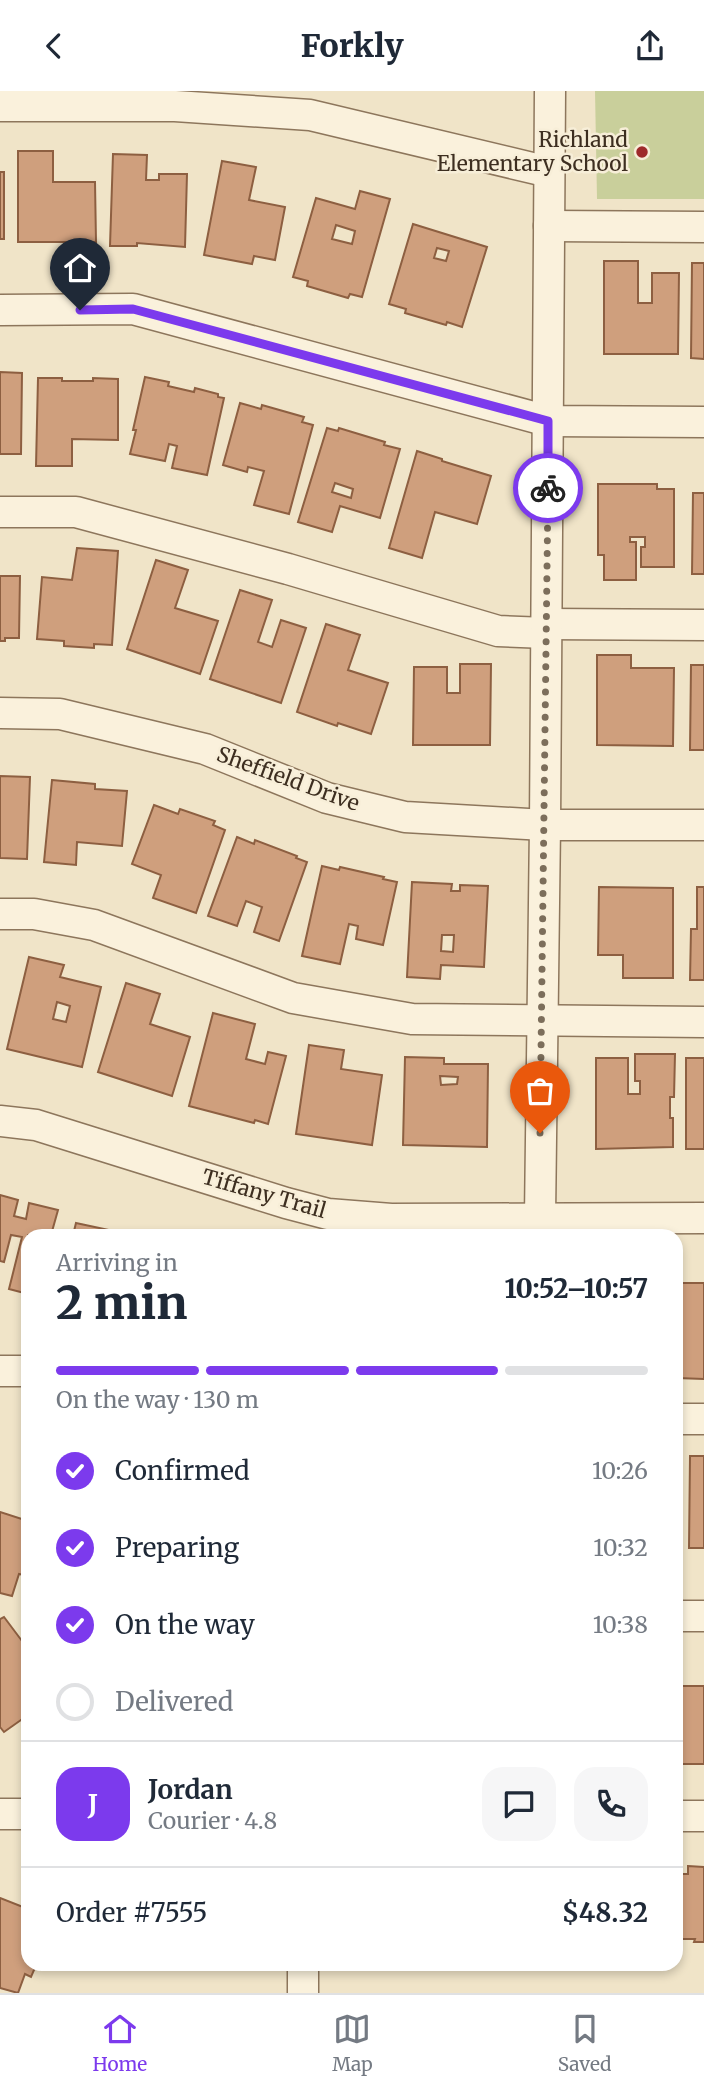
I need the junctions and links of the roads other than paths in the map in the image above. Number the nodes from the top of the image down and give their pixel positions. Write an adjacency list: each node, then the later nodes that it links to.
1 (550, 91): 3 (street)
2 (0, 106): 3 (street)
3 (549, 172): 4 (street)
4 (549, 226): 5 (street); 7 (street)
5 (704, 227)
6 (0, 310): 7 (street)
7 (548, 421): 8 (street); 11 (street)
8 (704, 422)
9 (0, 512): 11 (street)
10 (704, 625): 11 (street)
11 (546, 629): 13 (street)
12 (0, 713): 13 (street, Sheffield Drive)
13 (545, 825): 14 (street, Sheffield Drive); 16 (street)
14 (704, 825)
15 (0, 914): 16 (street)
16 (541, 1021): 17 (street); 20 (street)
17 (704, 1022)
18 (0, 1121): 20 (street, Tiffany Trail)
19 (704, 1218): 20 (street, Tiffany Trail)
20 (539, 1226)
21 (0, 1371): 22 (street)
22 (21, 1371)
23 (683, 1419): 24 (street)
24 (704, 1419)
25 (683, 1616): 26 (street)
26 (704, 1616)
27 (0, 1814): 28 (street)
28 (21, 1814)
29 (683, 1816): 30 (street)
30 (704, 1816)
31 (303, 1971): 32 (street)
32 (303, 1993)

